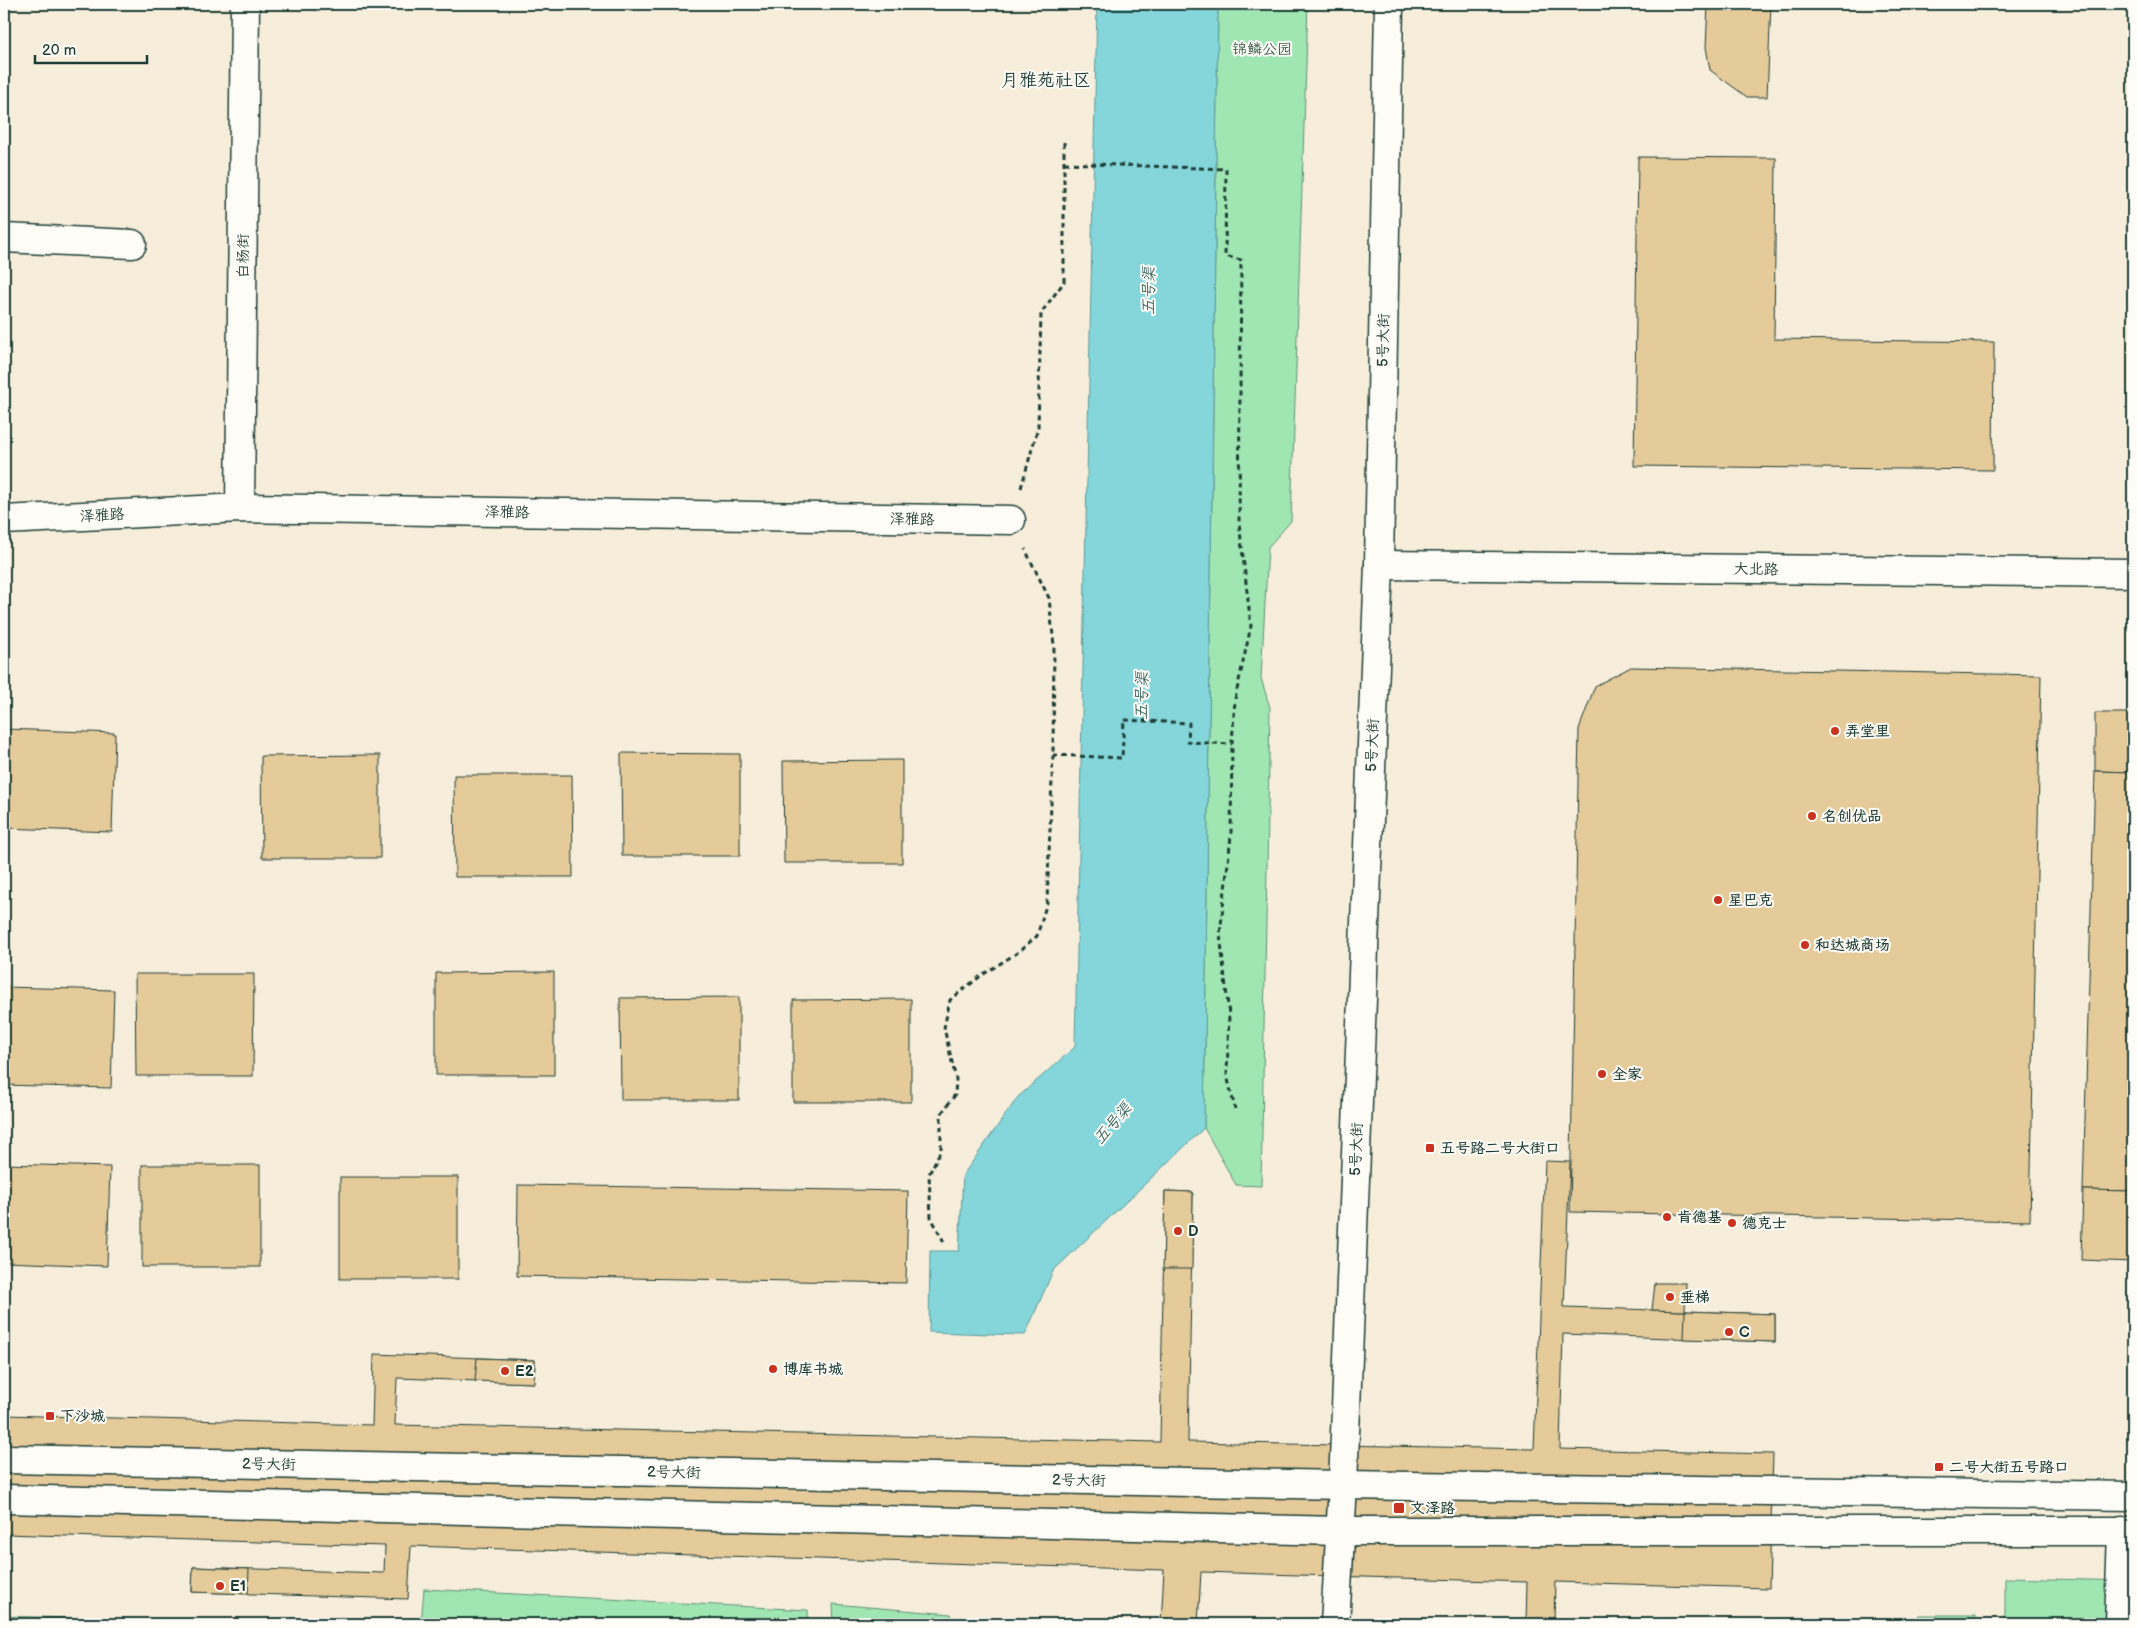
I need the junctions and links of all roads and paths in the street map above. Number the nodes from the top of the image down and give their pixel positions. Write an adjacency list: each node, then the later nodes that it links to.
1 (245, 4): 7 (main road, 白杨街)
2 (1389, 4): 10 (main road, 5号大街)
3 (1064, 139): 4 (path)
4 (1064, 163): 9 (path); 12 (path)
5 (4, 238): 6 (main road)
6 (132, 244)
7 (240, 508): 8 (main road, 泽雅路); 9 (main road, 泽雅路)
8 (4, 520)
9 (1011, 520): 13 (path)
10 (1378, 565): 11 (main road, 大北路); 17 (main road, 5号大街)
11 (2133, 573)
12 (1232, 744): 13 (path); 14 (path)
13 (1053, 755): 15 (path)
14 (1235, 1109)
15 (944, 1242)
16 (4, 1458): 17 (main road, 2号大街)
17 (1344, 1485): 18 (main road, 2号大街); 21 (main road)
18 (2133, 1496)
19 (4, 1499): 21 (main road)
20 (2128, 1530): 21 (main road); 23 (main road)
21 (1341, 1531): 22 (main road)
22 (1335, 1624)
23 (2119, 1624)

